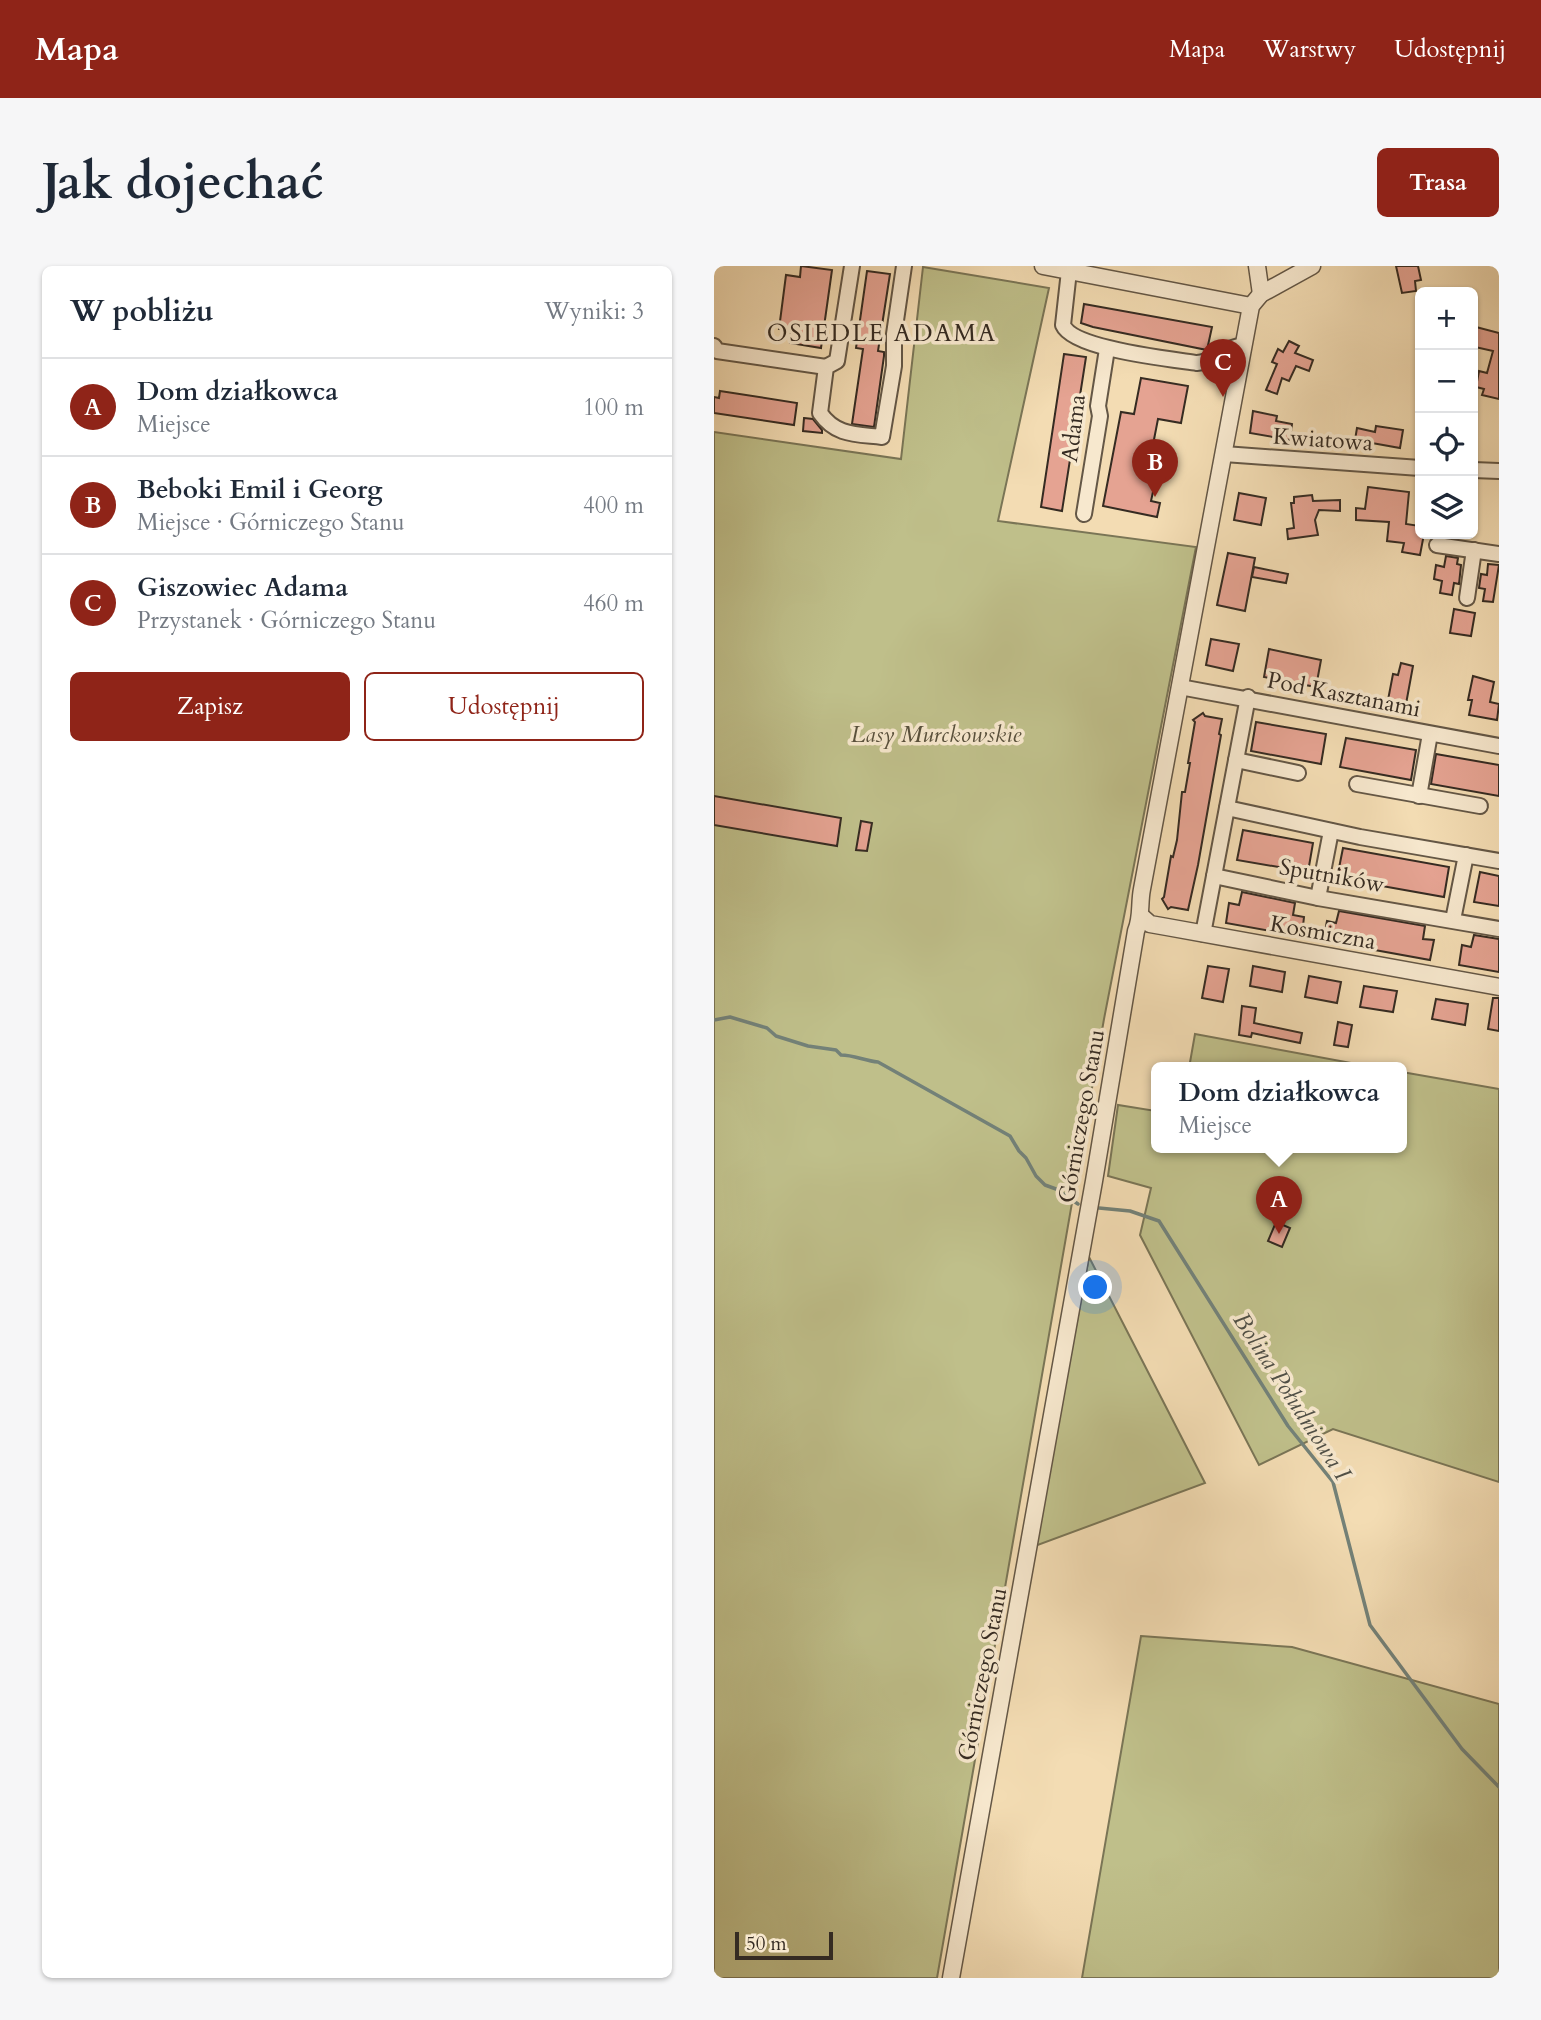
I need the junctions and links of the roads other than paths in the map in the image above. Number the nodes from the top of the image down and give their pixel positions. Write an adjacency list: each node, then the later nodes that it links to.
1 (852, 266): 11 (street)
2 (904, 266): 11 (street)
3 (1043, 266): 6 (street)
4 (1257, 266): 7 (street, Górniczego Stanu)
5 (1312, 266): 7 (street)
6 (1069, 271): 7 (street); 10 (street)
7 (1256, 300): 8 (street, Górniczego Stanu)
8 (1243, 346): 10 (street); 12 (street, Górniczego Stanu)
9 (715, 349): 11 (street)
10 (1107, 349): 16 (street, Adama)
11 (826, 367)
12 (1224, 454): 13 (street, Kwiatowa); 21 (street, Górniczego Stanu)
13 (1415, 468)
14 (1478, 470): 15 (street)
15 (1499, 471)
16 (1084, 514)
17 (1437, 545): 18 (street)
18 (1474, 550): 19 (street); 20 (street)
19 (1499, 554)
20 (1467, 598)
21 (1180, 687): 22 (street, Pod Kasztanami); 36 (street, Górniczego Stanu)
22 (1248, 697): 23 (street, Pod Kasztanami); 25 (street)
23 (1430, 734): 24 (street, Pod Kasztanami); 28 (street)
24 (1499, 746)
25 (1236, 760): 26 (street); 30 (street)
26 (1298, 773)
27 (1357, 784): 28 (street)
28 (1419, 796): 29 (street)
29 (1480, 806)
30 (1227, 808): 31 (street); 34 (street)
31 (1331, 831): 32 (street); 35 (street)
32 (1466, 855): 33 (street); 37 (street)
33 (1499, 861)
34 (1214, 876): 35 (street, Sputników); 39 (street)
35 (1318, 898): 37 (street, Sputników)
36 (1142, 917): 39 (street, Kosmiczna); 41 (street, Górniczego Stanu)
37 (1453, 920): 38 (street, Sputników)
38 (1499, 929)
39 (1203, 934): 40 (street, Kosmiczna)
40 (1499, 987)
41 (951, 1978)

